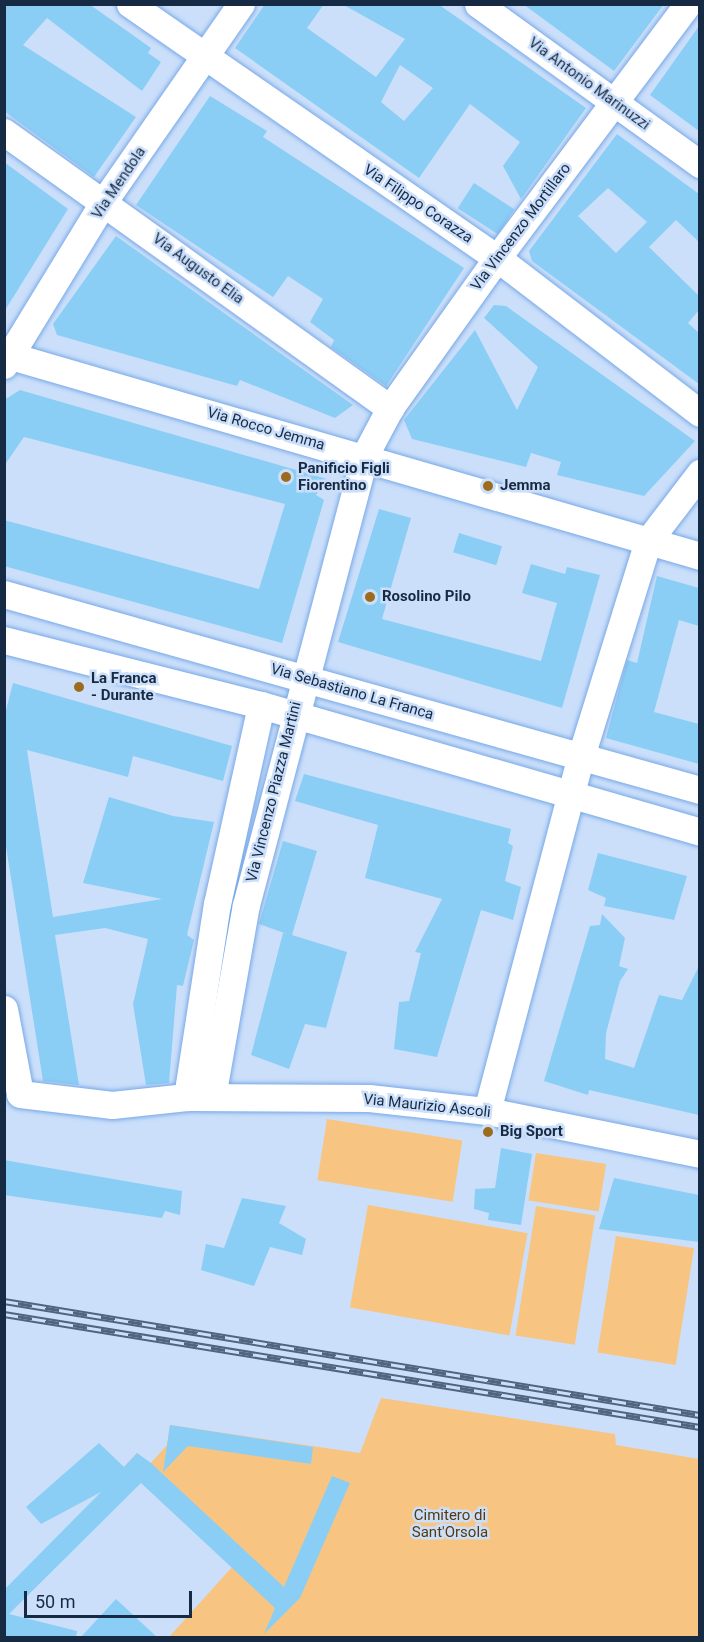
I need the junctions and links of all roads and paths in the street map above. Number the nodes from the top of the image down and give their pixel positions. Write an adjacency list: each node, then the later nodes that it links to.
1 (130, 4): 5 (street, Via Filippo Corazza)
2 (240, 4): 5 (street, Via Mendola)
3 (478, 4): 6 (street, Via Antonio Marinuzzi)
4 (688, 4): 6 (street, Via Vincenzo Mortillaro)
5 (206, 60): 9 (street, Via Mendola); 10 (street, Via Filippo Corazza)
6 (615, 103): 8 (street, Via Antonio Marinuzzi); 10 (street, Via Vincenzo Mortillaro)
7 (4, 132): 9 (street, Via Augusto Elia)
8 (699, 164)
9 (104, 201): 11 (street, Via Mendola); 12 (street, Via Augusto Elia)
10 (497, 258): 12 (street, Via Vincenzo Mortillaro); 13 (street, Via Filippo Corazza)
11 (7, 358): 14 (street, Via Rocco Jemma)
12 (390, 408): 14 (street, Via Vincenzo Mortillaro)
13 (699, 413)
14 (364, 457): 16 (street, Via Rocco Jemma); 20 (street, Via Vincenzo Piazza Martini)
15 (699, 473): 16 (street)
16 (648, 541): 17 (street, Via Rocco Jemma); 23 (street)
17 (699, 556)
18 (4, 594): 20 (street, Via Sebastiano La Franca)
19 (4, 640): 21 (street)
20 (303, 678): 22 (street, Via Vincenzo Piazza Martini); 23 (street, Via Sebastiano La Franca)
21 (261, 705): 22 (street); 28 (street, Via Vincenzo Piazza Martini)
22 (294, 716): 25 (street); 28 (street, Via Vincenzo Piazza Martini)
23 (580, 756): 24 (street, Via Sebastiano La Franca); 25 (street)
24 (699, 790)
25 (573, 797): 26 (street); 29 (street)
26 (699, 832)
27 (4, 1009): 28 (street, Via Maurizio Ascoli)
28 (200, 1097): 29 (street, Via Maurizio Ascoli)
29 (487, 1111): 30 (street, Via Maurizio Ascoli)
30 (699, 1154)

